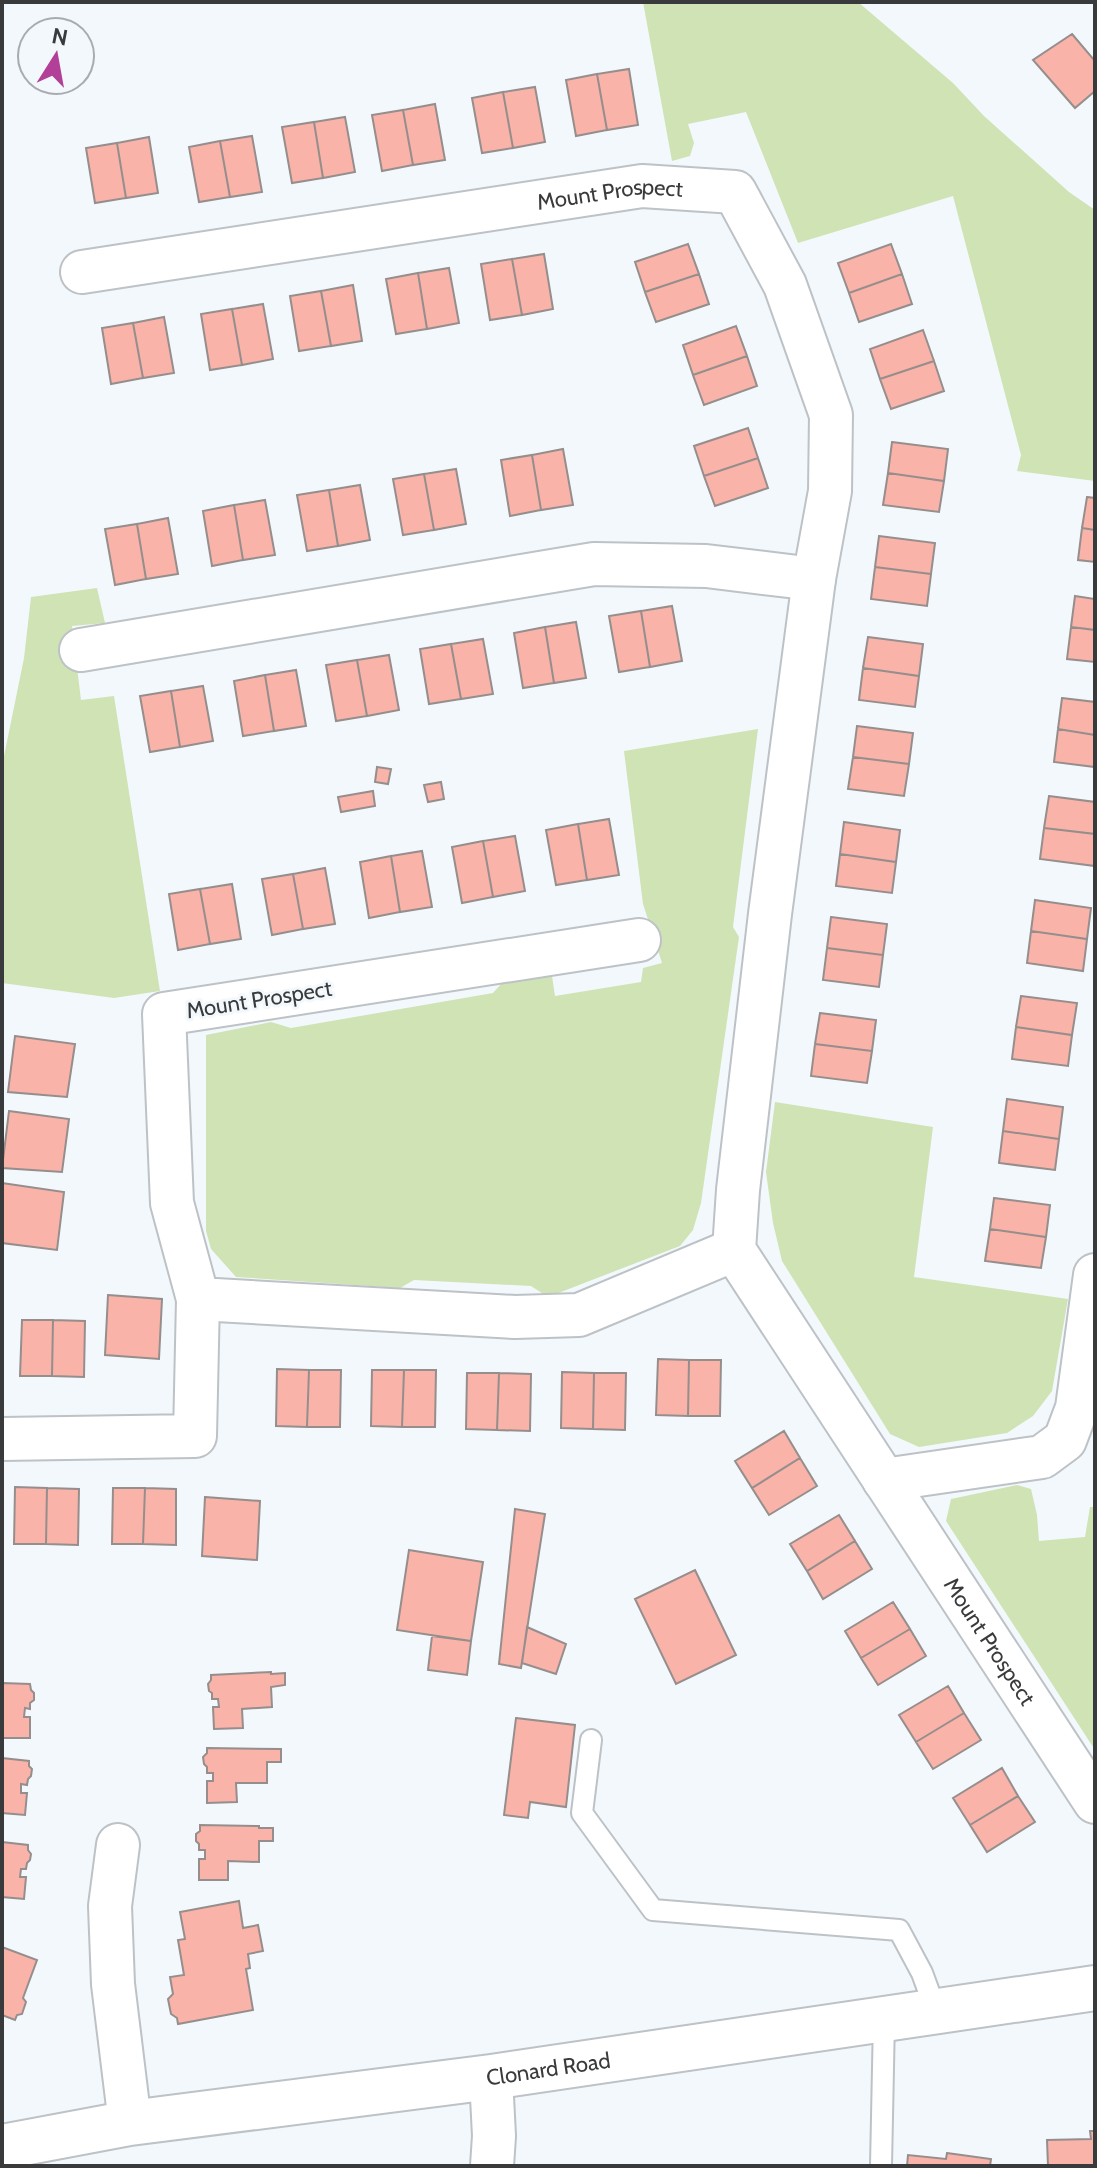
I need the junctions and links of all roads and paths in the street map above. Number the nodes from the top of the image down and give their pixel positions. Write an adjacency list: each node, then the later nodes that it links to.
1 (82, 272): 2 (street, Mount Prospect)
2 (814, 579): 3 (street); 5 (street, Mount Prospect)
3 (81, 650)
4 (639, 940): 7 (street, Mount Prospect)
5 (734, 1250): 7 (street); 9 (street, Mount Prospect)
6 (1095, 1275): 9 (street)
7 (198, 1299): 8 (street, Mount Prospect)
8 (2, 1439)
9 (884, 1480): 11 (street, Mount Prospect)
10 (591, 1740): 14 (lane)
11 (1095, 1802)
12 (118, 1845): 17 (street)
13 (1095, 1988): 14 (street, Clonard Road)
14 (936, 2011): 15 (street, Clonard Road)
15 (884, 2019): 16 (street, Clonard Road); 20 (lane)
16 (491, 2077): 17 (street, Clonard Road); 19 (street)
17 (130, 2123): 18 (street, Clonard Road)
18 (2, 2147)
19 (492, 2166)
20 (881, 2166)

